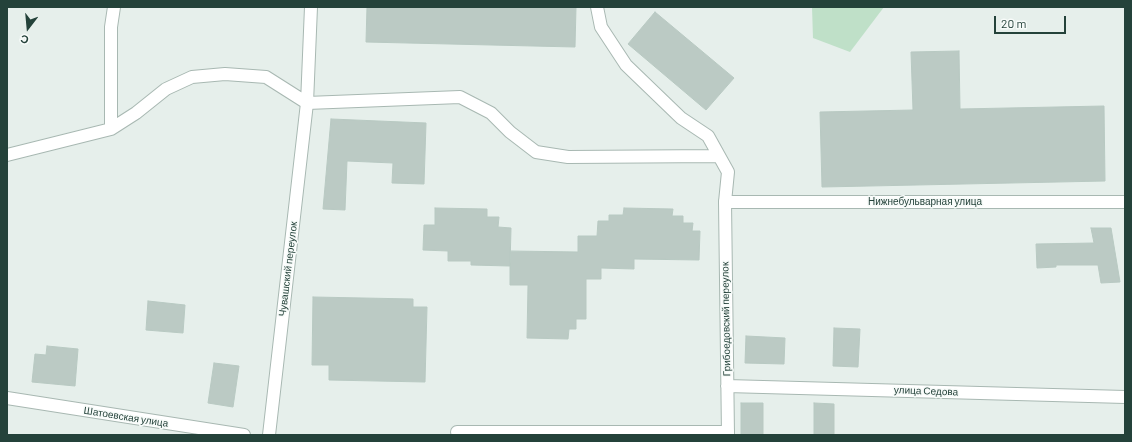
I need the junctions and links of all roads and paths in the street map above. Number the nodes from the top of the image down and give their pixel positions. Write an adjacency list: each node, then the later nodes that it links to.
1 (114, 7): 5 (street)
2 (311, 7): 4 (street, Чувашский переулок)
3 (597, 7): 7 (street, Грибоедовский переулок)
4 (307, 103): 5 (street); 7 (street); 16 (street, Чувашский переулок)
5 (110, 129): 6 (street)
6 (7, 155)
7 (719, 156): 8 (street, Грибоедовский переулок)
8 (725, 202): 9 (street, Нижнебульварная улица); 10 (street, Грибоедовский переулок)
9 (1125, 202)
10 (728, 386): 11 (street, улица Седова); 14 (street, Грибоедовский переулок)
11 (1125, 397)
12 (7, 398): 15 (street, Шатоевская улица)
13 (457, 432): 14 (street)
14 (728, 433)
15 (244, 435)
16 (269, 435)

